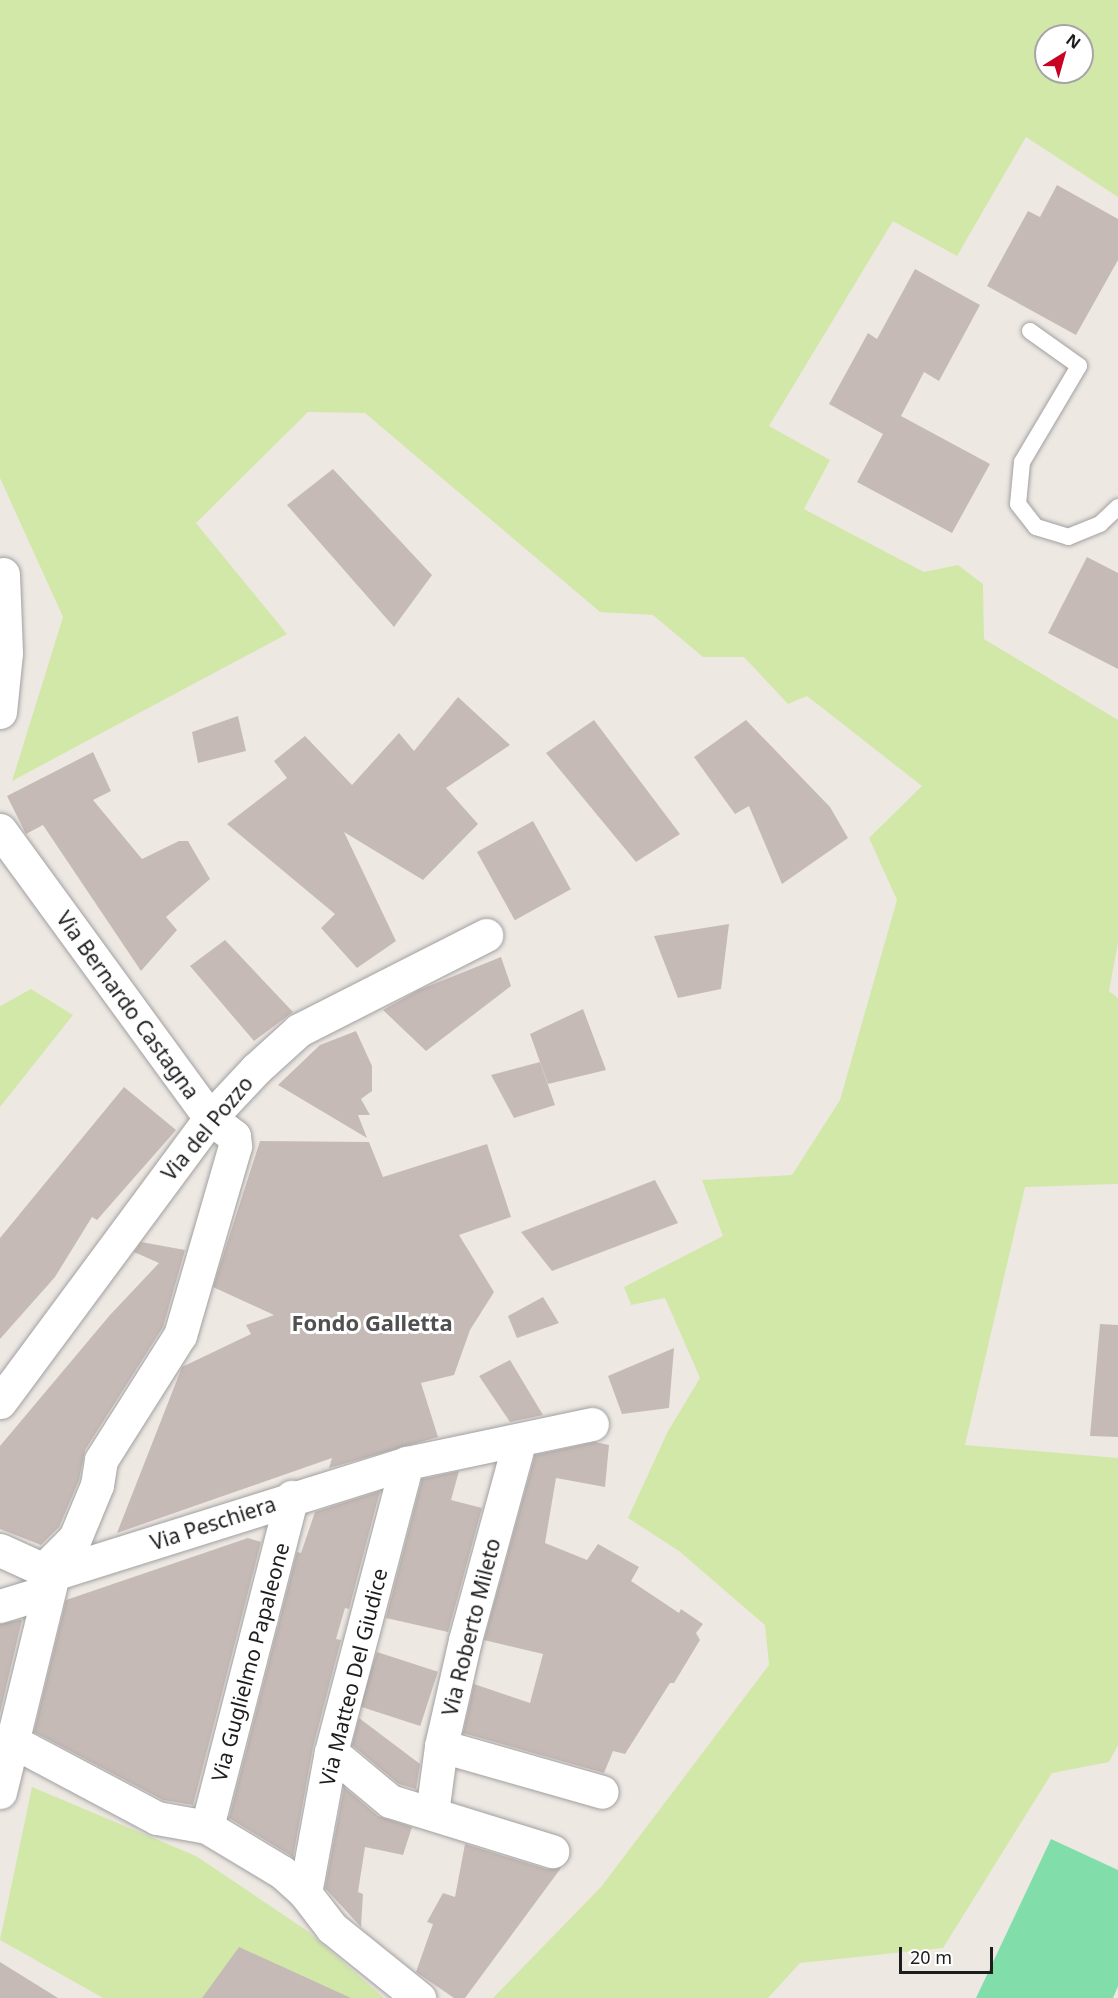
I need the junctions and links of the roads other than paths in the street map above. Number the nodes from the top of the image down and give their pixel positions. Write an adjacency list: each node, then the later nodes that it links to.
1 (1030, 331): 2 (lane)
2 (1118, 507)
3 (3, 574): 4 (street)
4 (0, 712)
5 (0, 830): 7 (street, Via Bernardo Castagna)
6 (486, 936): 7 (street, Via del Pozzo)
7 (210, 1118): 8 (street, Via del Pozzo); 14 (street, Via Bernardo Castagna)
8 (0, 1402)
9 (592, 1424): 10 (street, Via Peschiera)
10 (519, 1442): 11 (street, Via Peschiera); 17 (street, Via Roberto Mileto)
11 (407, 1463): 12 (street, Via Peschiera); 18 (street, Via Matteo Del Giudice)
12 (292, 1497): 14 (street, Via Peschiera); 22 (street, Via Guglielmo Papaleone)
13 (0, 1550): 14 (street)
14 (49, 1577): 15 (street, Via Peschiera); 16 (street)
15 (0, 1606)
16 (10, 1740): 19 (street); 22 (street)
17 (441, 1746): 20 (street); 21 (street, Via Roberto Mileto)
18 (331, 1752): 21 (street); 24 (street, Via Matteo Del Giudice)
19 (0, 1792)
20 (602, 1792)
21 (432, 1814): 23 (street)
22 (207, 1827): 24 (street)
23 (552, 1851)
24 (305, 1893): 25 (street)
25 (418, 1998)

